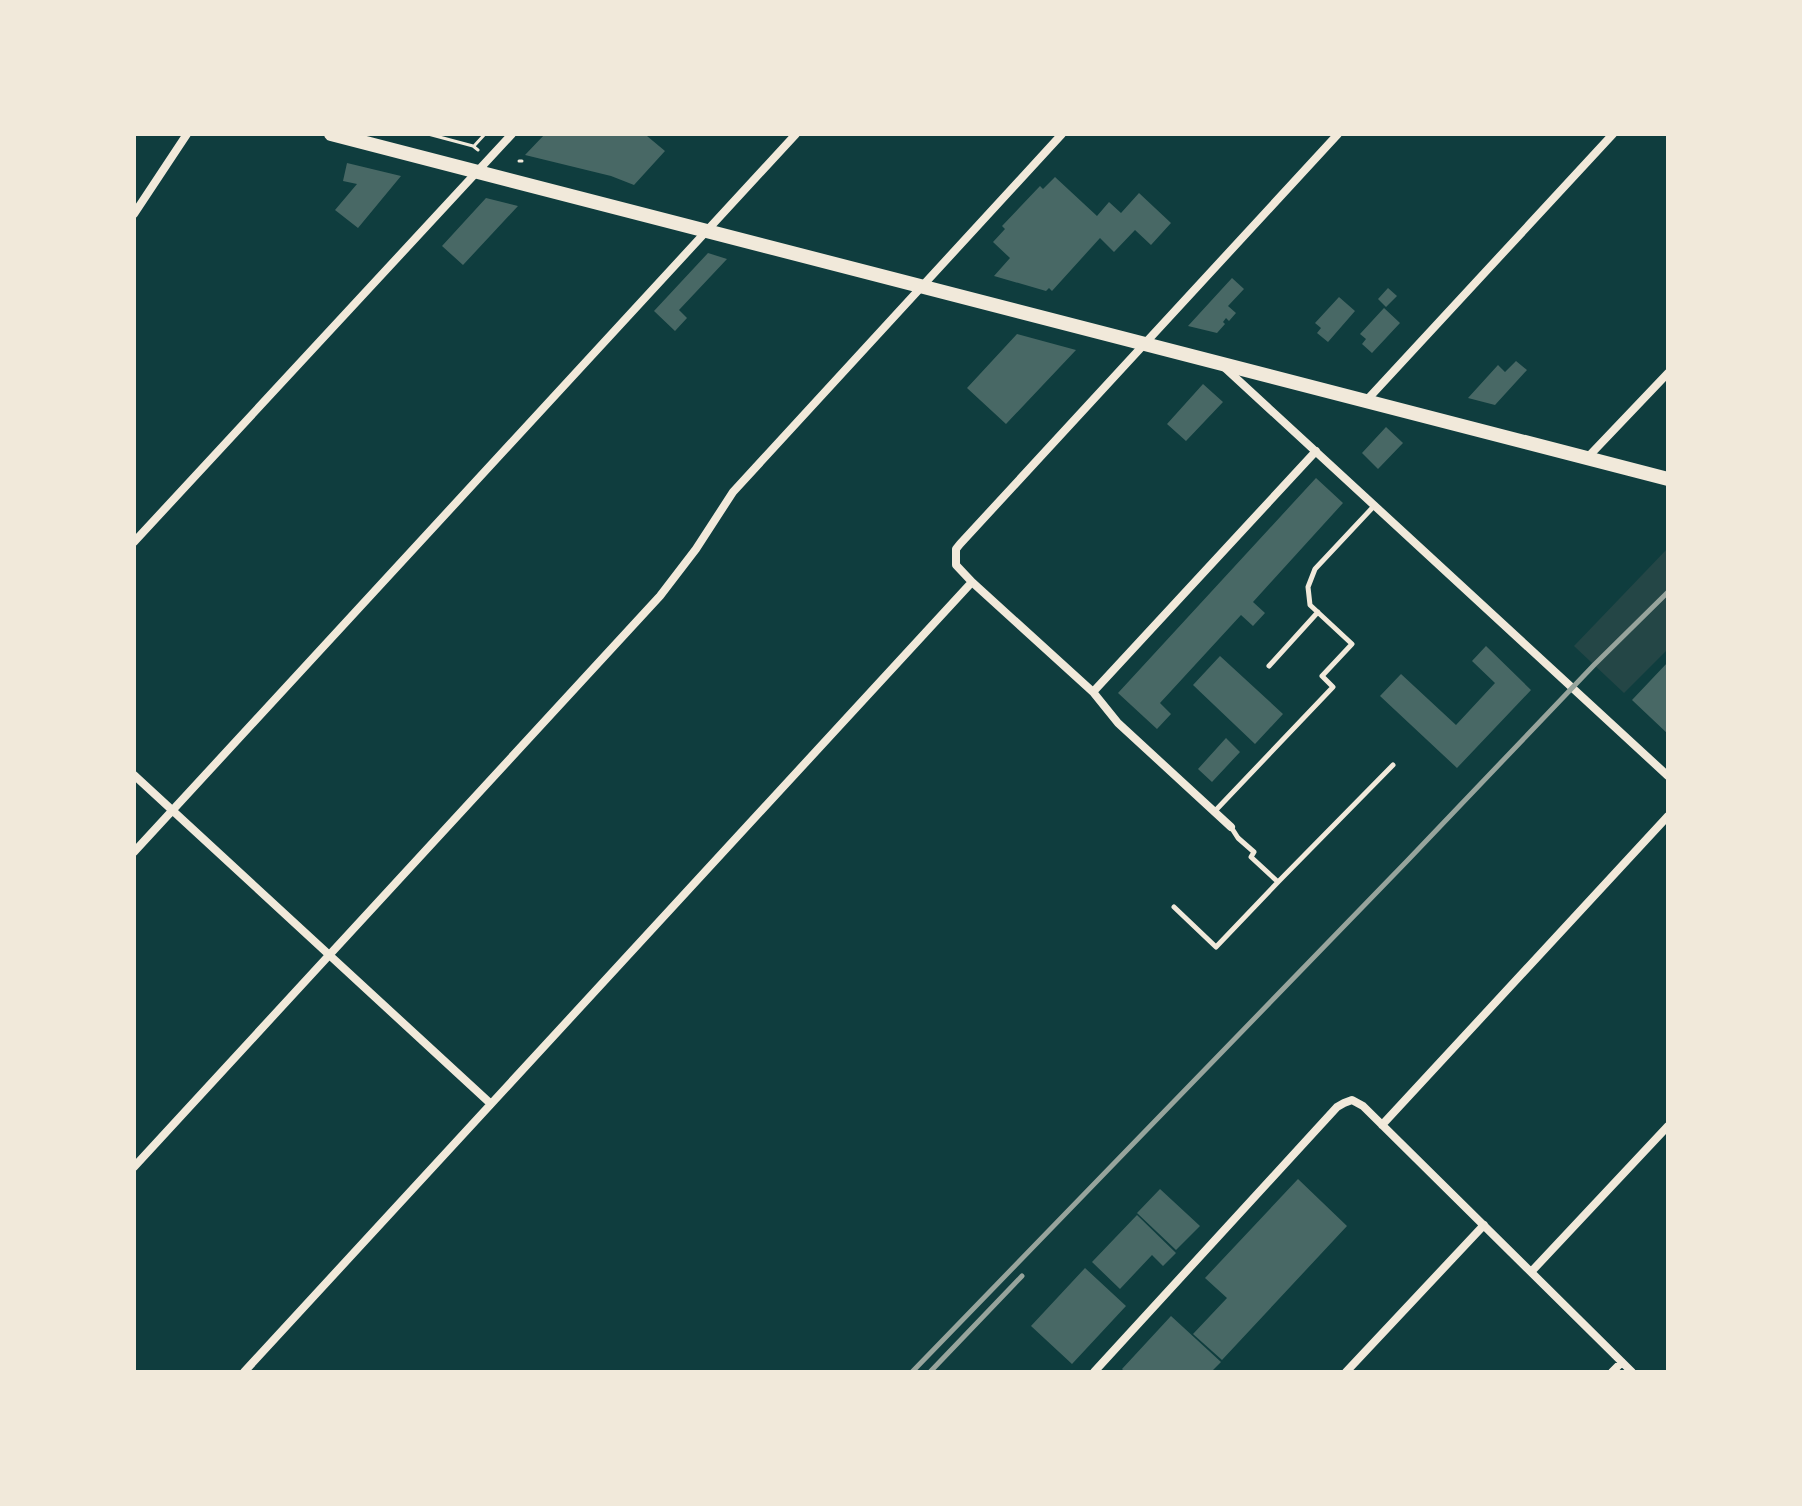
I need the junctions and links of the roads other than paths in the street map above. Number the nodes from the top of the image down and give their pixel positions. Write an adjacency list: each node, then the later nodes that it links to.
1 (187, 134): 10 (street)
2 (331, 134): 8 (main road)
3 (512, 134): 9 (street)
4 (796, 134): 11 (street)
5 (1062, 134): 12 (street)
6 (1338, 134): 13 (street)
7 (1613, 134): 16 (street)
8 (349, 136): 9 (main road)
9 (477, 171): 11 (main road); 21 (street)
10 (134, 214)
11 (708, 231): 12 (main road); 29 (street)
12 (922, 286): 13 (main road); 36 (street)
13 (1145, 344): 14 (main road); 22 (street)
14 (1223, 366): 16 (main road); 17 (street)
15 (1668, 373): 18 (street)
16 (1364, 402): 18 (main road)
17 (1316, 451): 20 (street); 25 (street)
18 (1586, 459): 19 (main road)
19 (1668, 479)
20 (1375, 505): 23 (lane); 28 (street)
21 (134, 542)
22 (972, 582): 25 (street); 37 (street)
23 (1318, 612): 24 (lane); 30 (lane)
24 (1269, 666)
25 (1093, 692): 30 (street)
26 (1393, 765): 34 (lane)
27 (134, 775): 29 (street)
28 (1668, 776)
29 (172, 810): 33 (street); 36 (street)
30 (1215, 812): 32 (street)
31 (1668, 816): 38 (street)
32 (1231, 827): 34 (lane)
33 (134, 852)
34 (1278, 882): 35 (lane)
35 (1174, 907)
36 (330, 955): 37 (street); 40 (street)
37 (491, 1104): 44 (street)
38 (1382, 1125): 41 (street); 45 (street)
39 (1668, 1126): 42 (street)
40 (134, 1167)
41 (1484, 1225): 42 (street); 46 (street)
42 (1531, 1272): 43 (street)
43 (1622, 1362): 47 (street); 48 (street)
44 (244, 1372)
45 (1094, 1372)
46 (1346, 1372)
47 (1612, 1372)
48 (1632, 1372)

